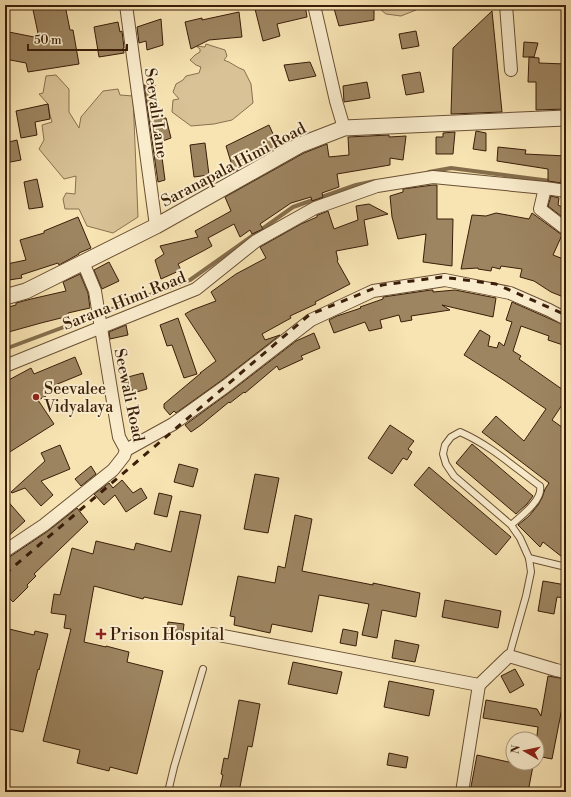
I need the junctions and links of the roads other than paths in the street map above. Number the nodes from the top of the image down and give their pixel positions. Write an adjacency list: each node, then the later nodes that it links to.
1 (126, 5): 9 (street, Seevali Lane)
2 (314, 5): 6 (street)
3 (506, 5): 4 (street)
4 (512, 70)
5 (566, 118): 6 (street, Saranapala Himi Road)
6 (344, 128): 9 (street, Saranapala Himi Road)
7 (545, 188): 8 (street, Sarana Himi Road); 10 (street); 14 (street, Sarana Himi Road)
8 (566, 191)
9 (156, 226): 11 (street, Saranapala Himi Road)
10 (566, 229)
11 (83, 262): 12 (street, Saranapala Himi Road); 14 (street, Seewali Road)
12 (5, 297)
13 (566, 319): 16 (street)
14 (100, 325): 15 (street, Sarana Himi Road); 16 (street, Seewali Road)
15 (5, 366)
16 (126, 450): 18 (street, Seewali Road)
17 (511, 525): 17 (lane); 19 (lane)
18 (5, 551)
19 (528, 558): 20 (lane); 22 (lane)
20 (566, 567)
21 (213, 634): 25 (street)
22 (509, 656): 24 (street); 25 (street)
23 (203, 668): 26 (lane)
24 (566, 672)
25 (479, 685): 27 (street)
26 (168, 792)
27 (462, 792)

